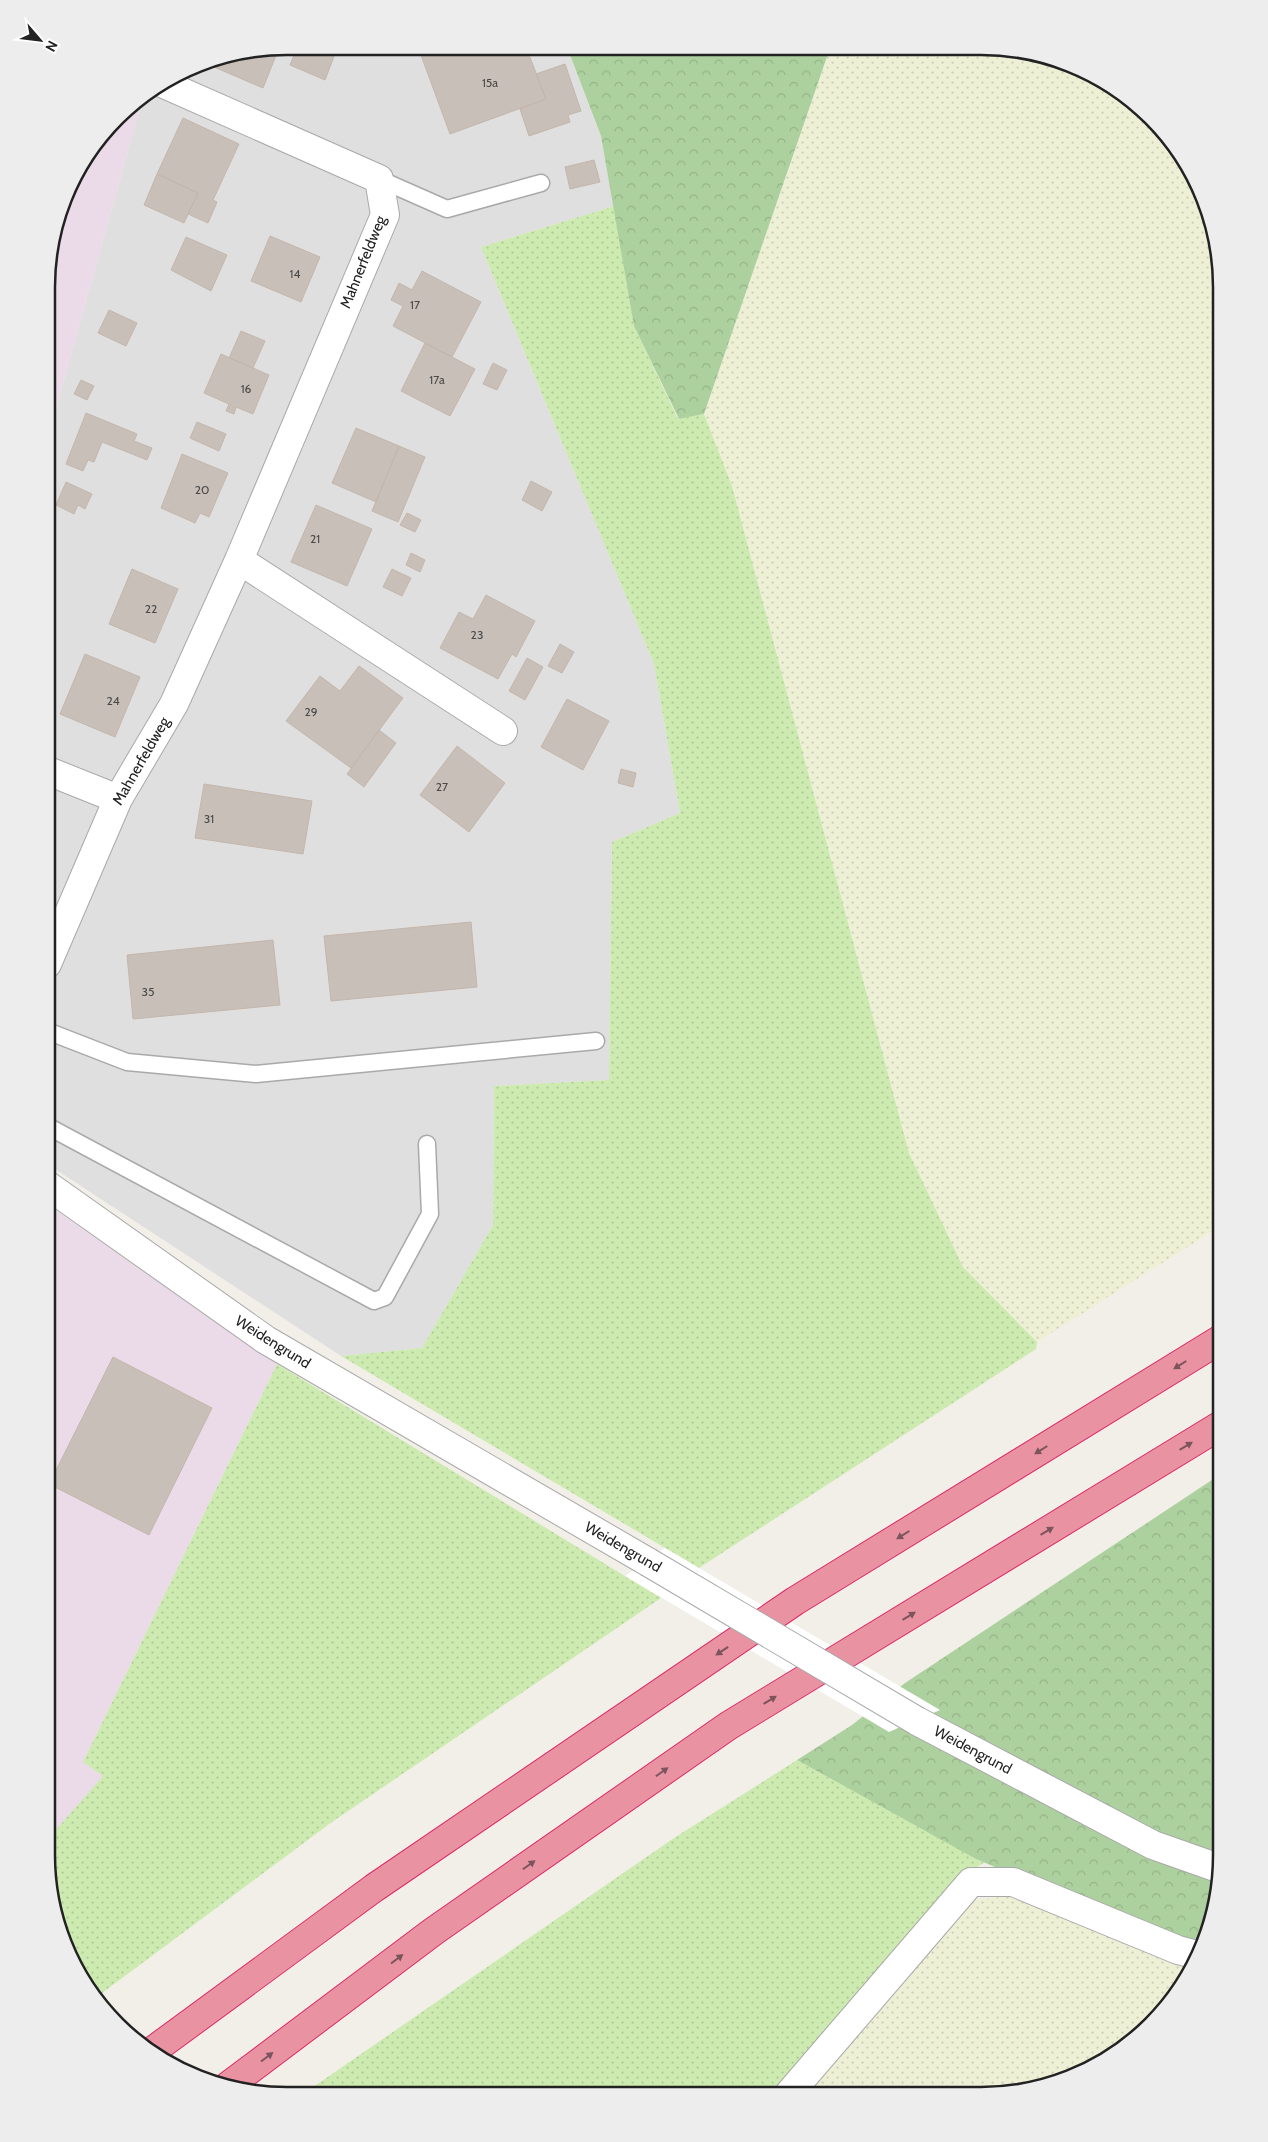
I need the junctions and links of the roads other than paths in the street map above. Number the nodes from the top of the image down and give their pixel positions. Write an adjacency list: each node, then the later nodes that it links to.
1 (170, 87): 2 (street)
2 (379, 179): 3 (lane); 4 (street, Mahnerfeldweg)
3 (542, 183)
4 (239, 560): 5 (street); 7 (street, Mahnerfeldweg)
5 (503, 731)
6 (55, 774): 7 (street)
7 (118, 799): 8 (street, Mahnerfeldweg)
8 (55, 945)
9 (55, 1034): 10 (lane)
10 (596, 1041)
11 (55, 1130): 12 (lane)
12 (428, 1144)
13 (55, 1191): 16 (street, Weidengrund, bridge)
14 (1213, 1344): 18 (highway, one-way to 18)
15 (1213, 1430): 19 (highway, one-way to 15)
16 (1213, 1866)
17 (1191, 1953): 20 (street)
18 (157, 2047)
19 (234, 2081)
20 (795, 2087)

